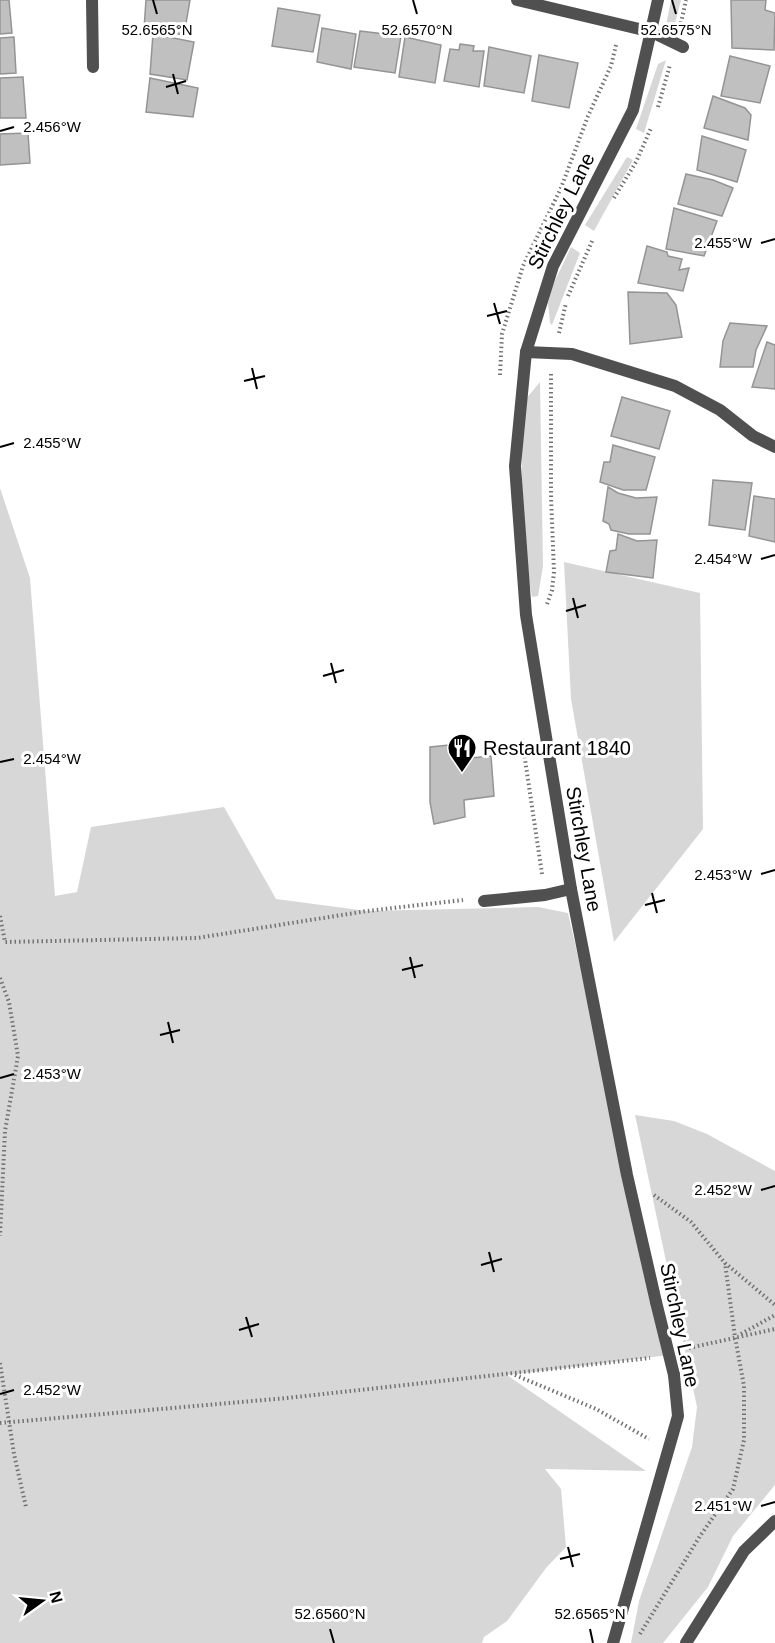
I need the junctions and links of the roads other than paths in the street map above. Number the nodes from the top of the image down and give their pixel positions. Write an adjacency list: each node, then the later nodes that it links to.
1 (92, 0): 6 (street)
2 (517, 0): 4 (street)
3 (658, 0): 4 (street, Stirchley Lane)
4 (652, 32): 5 (street); 7 (street, Stirchley Lane)
5 (679, 45)
6 (93, 67)
7 (526, 352): 8 (street); 9 (street, Stirchley Lane)
8 (775, 447)
9 (571, 889): 10 (street); 12 (street, Stirchley Lane, bridge)
10 (484, 901)
11 (775, 1521): 13 (street)
12 (613, 1643)
13 (686, 1643)

